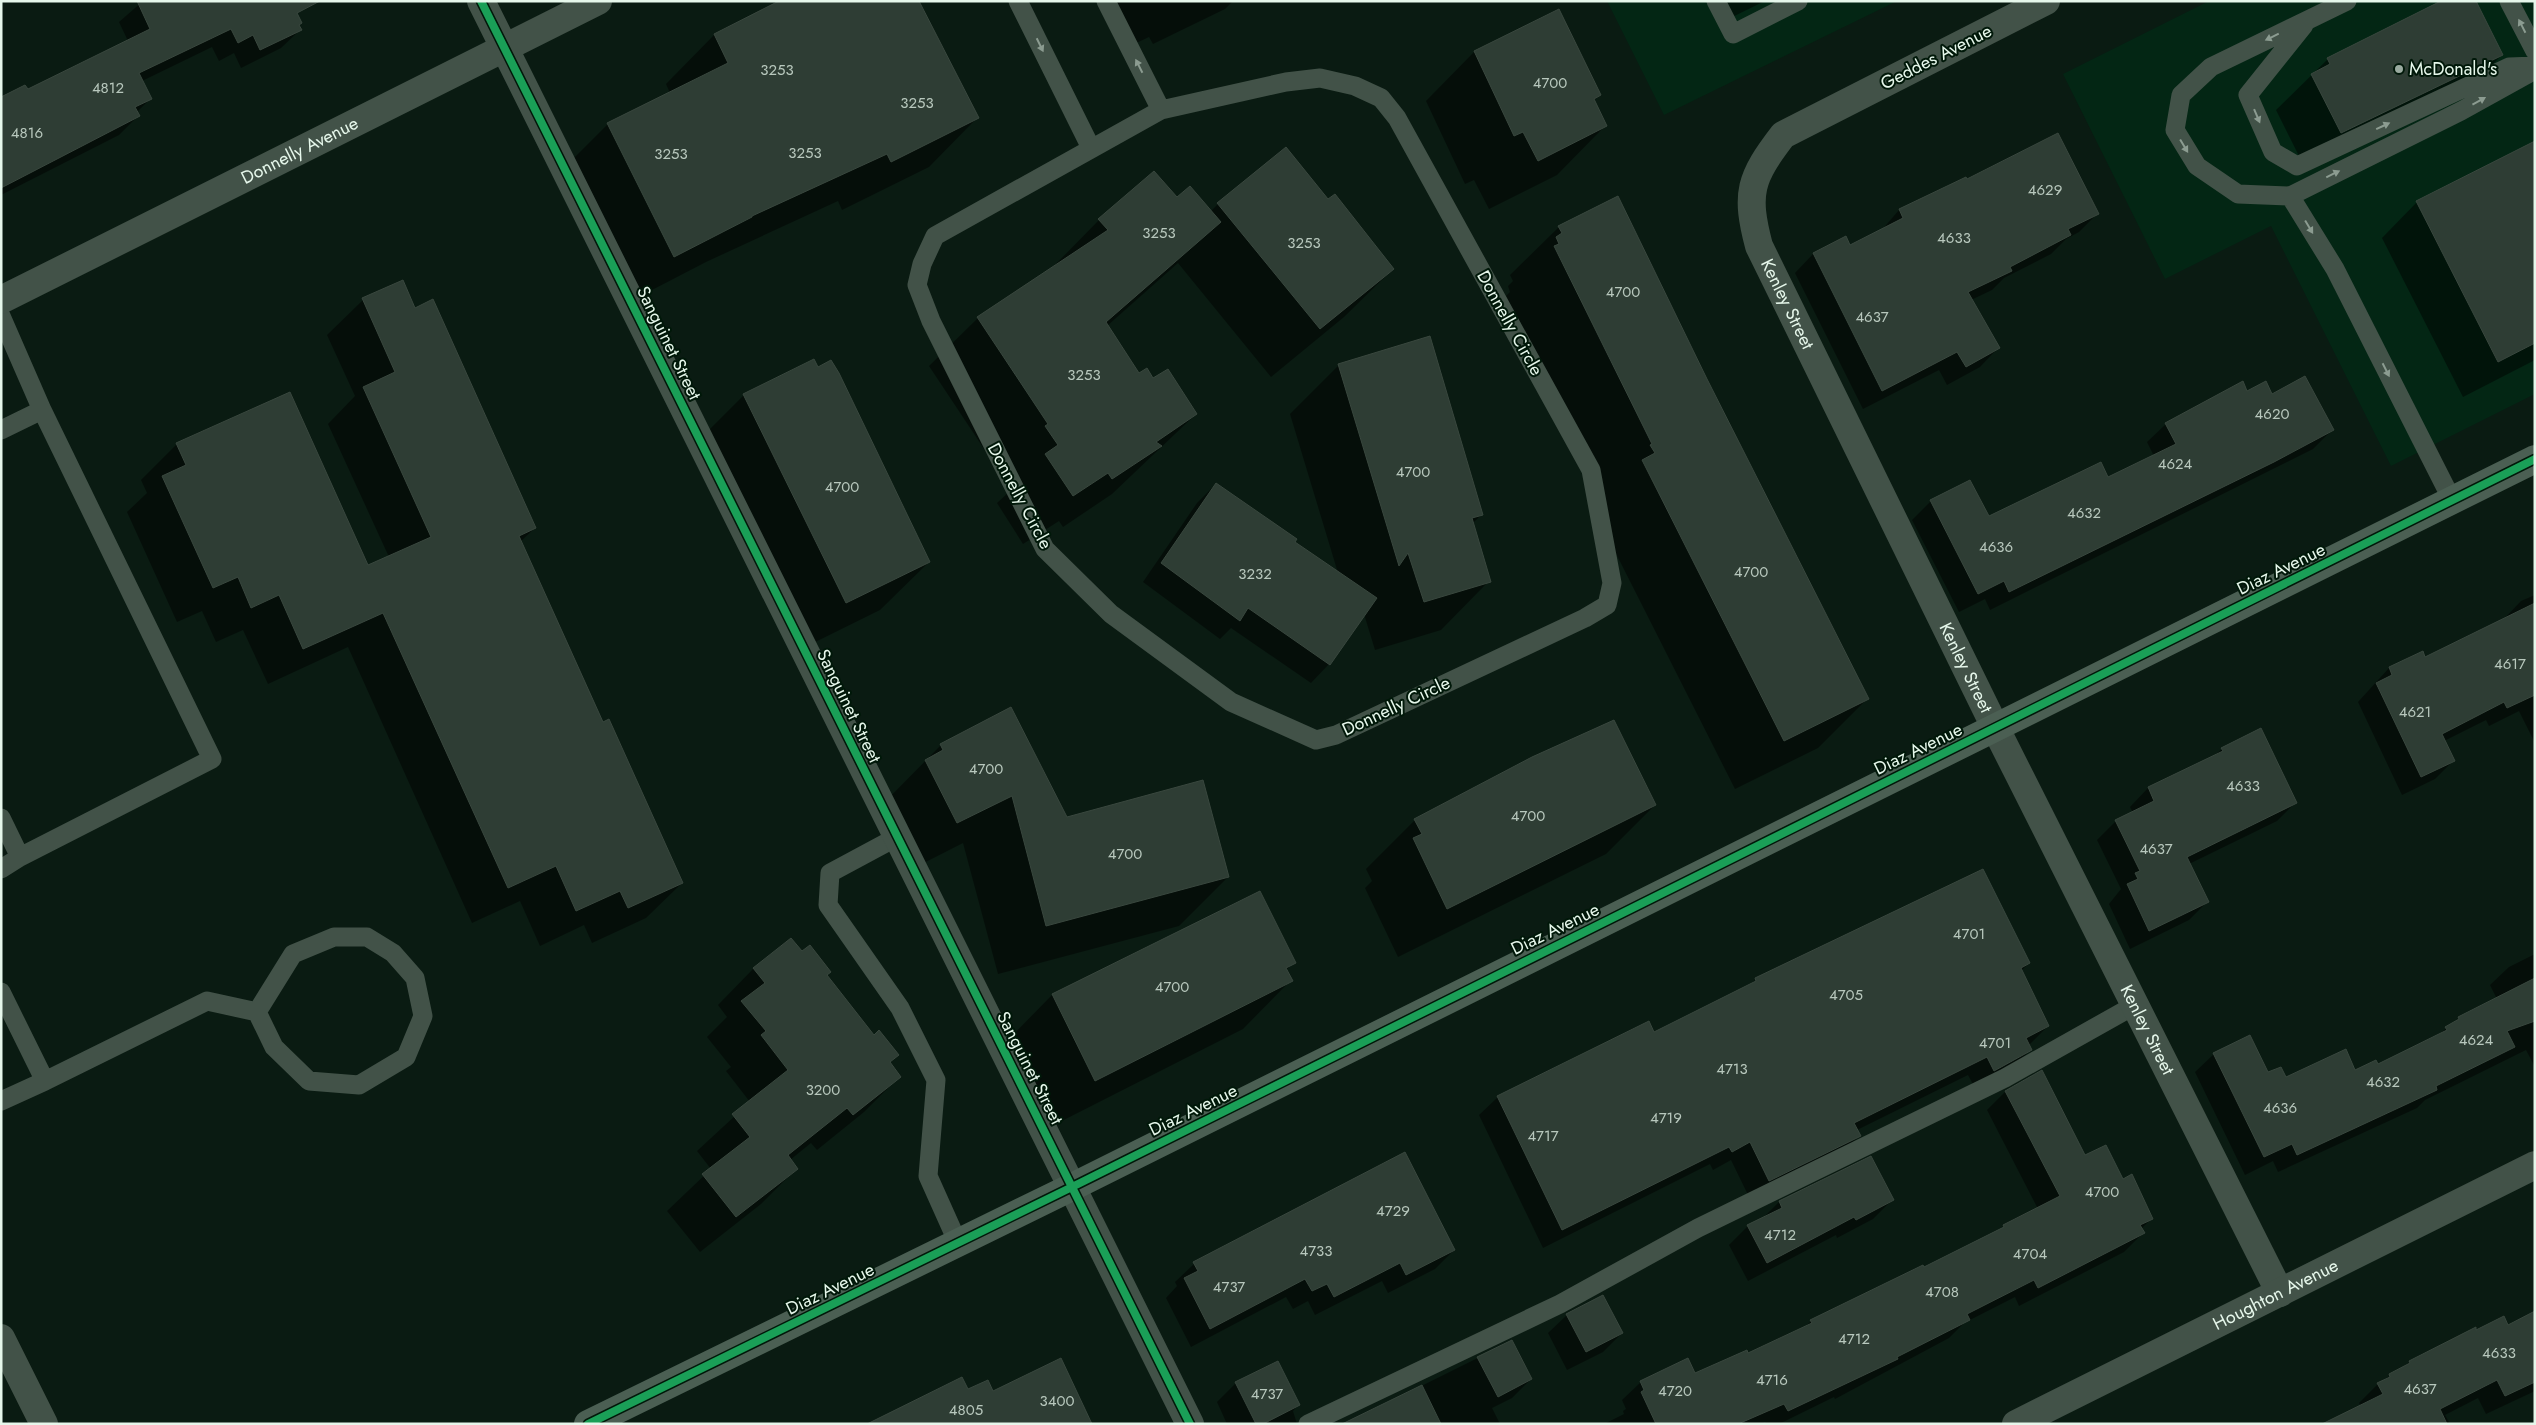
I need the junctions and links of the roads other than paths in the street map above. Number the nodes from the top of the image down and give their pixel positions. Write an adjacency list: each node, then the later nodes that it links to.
1 (482, 1): 11 (street, Sanguinet Street)
2 (598, 1): 11 (street, Donnelly Avenue)
3 (1018, 1): 17 (lane, one-way to 17)
4 (1106, 1): 15 (lane, one-way to 4)
5 (1716, 1): 6 (lane)
6 (1798, 1)
7 (2046, 1): 16 (street, Geddes Avenue)
8 (2347, 1): 10 (lane)
9 (2509, 1): 12 (lane, one-way to 9)
10 (2308, 20): 13 (lane, one-way to 13); 18 (lane, one-way to 18)
11 (505, 48): 19 (street, Donnelly Avenue); 27 (street, Sanguinet Street)
12 (2535, 51)
13 (2535, 66)
14 (2535, 70): 18 (lane, one-way to 14)
15 (1161, 110): 17 (lane, Donnelly Circle); 17 (lane, Donnelly Circle)
16 (1826, 113): 25 (street, Kenley Street)
17 (1091, 148)
18 (2290, 196): 24 (lane, one-way to 24)
19 (1, 300)
20 (1, 316): 21 (lane)
21 (42, 410): 22 (lane); 28 (lane)
22 (1, 430)
23 (2535, 459): 24 (street, Diaz Avenue)
24 (2452, 500): 25 (street, Diaz Avenue)
25 (1995, 727): 31 (street, Kenley Street); 36 (street, Diaz Avenue)
26 (1, 818): 28 (lane)
27 (897, 836): 36 (street, Sanguinet Street); 37 (lane)
28 (20, 857): 29 (lane)
29 (1, 868)
30 (1, 992): 33 (lane)
31 (2134, 1005): 38 (street, Kenley Street); 44 (lane)
32 (256, 1012): 32 (lane); 33 (lane)
33 (45, 1080): 34 (lane)
34 (1, 1101)
35 (2535, 1165): 38 (street, Houghton Avenue)
36 (1072, 1187): 37 (street, Diaz Avenue); 43 (street, Sanguinet Street)
37 (958, 1243): 42 (street, Diaz Avenue)
38 (2280, 1293): 45 (street, Houghton Avenue)
39 (1, 1338): 40 (street)
40 (7, 1366): 41 (street)
41 (44, 1424)
42 (588, 1424)
43 (1190, 1424)
44 (1308, 1424)
45 (2016, 1424)

